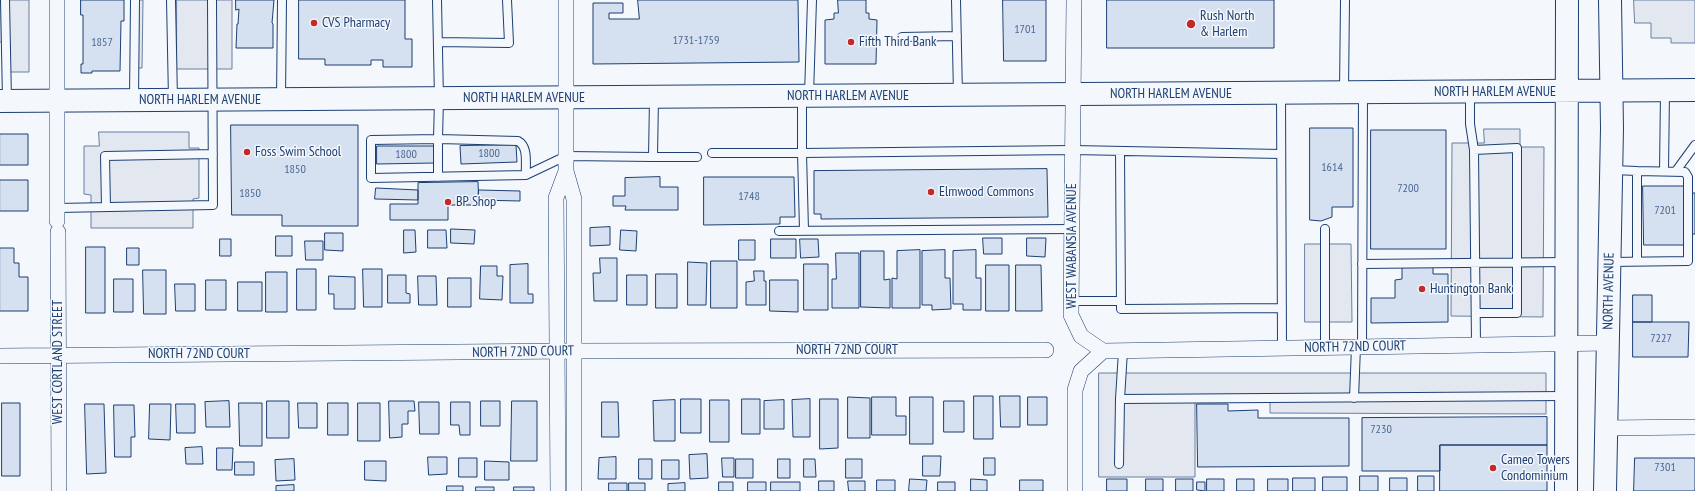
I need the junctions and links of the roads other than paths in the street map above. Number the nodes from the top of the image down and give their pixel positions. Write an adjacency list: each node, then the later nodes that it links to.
1 (5, 0): 35 (lane)
2 (57, 0): 36 (street, WEST CORTLAND STREET)
3 (136, 0): 37 (lane)
4 (171, 0): 32 (lane)
5 (212, 0): 33 (lane)
6 (282, 0): 34 (lane)
7 (437, 0): 18 (lane)
8 (507, 0): 18 (lane)
9 (566, 0): 30 (street)
10 (812, 0): 28 (lane)
11 (956, 0): 16 (lane)
12 (1074, 0): 27 (street, WEST WABANSIA AVENUE)
13 (1345, 0): 23 (lane)
14 (1567, 0): 21 (main road)
15 (1610, 0): 22 (main road, NORTH AVENUE)
16 (957, 36): 17 (lane); 26 (lane)
17 (902, 38)
18 (438, 42): 31 (lane)
19 (1665, 90): 20 (main road, NORTH HARLEM AVENUE); 22 (main road, NORTH HARLEM AVENUE); 53 (lane)
20 (1695, 90)
21 (1568, 91): 22 (main road, NORTH HARLEM AVENUE); 24 (main road, NORTH HARLEM AVENUE); 65 (main road)
22 (1612, 91): 50 (main road, NORTH AVENUE)
23 (1354, 92): 24 (main road, NORTH HARLEM AVENUE); 25 (main road, NORTH HARLEM AVENUE); 68 (lane)
24 (1470, 92): 41 (lane)
25 (1281, 93): 27 (main road, NORTH HARLEM AVENUE); 46 (lane)
26 (958, 95): 27 (main road, NORTH HARLEM AVENUE); 28 (main road, NORTH HARLEM AVENUE)
27 (1073, 95): 40 (street, WEST WABANSIA AVENUE)
28 (806, 96): 29 (main road, NORTH HARLEM AVENUE); 44 (lane)
29 (654, 97): 30 (main road, NORTH HARLEM AVENUE); 48 (lane)
30 (566, 98): 31 (main road, NORTH HARLEM AVENUE); 47 (street)
31 (439, 99): 34 (main road, NORTH HARLEM AVENUE); 38 (lane)
32 (173, 100): 33 (main road, NORTH HARLEM AVENUE); 37 (main road, NORTH HARLEM AVENUE)
33 (212, 100): 34 (main road, NORTH HARLEM AVENUE); 45 (lane)
34 (281, 100)
35 (4, 101): 36 (main road, NORTH HARLEM AVENUE)
36 (57, 101): 37 (main road, NORTH HARLEM AVENUE); 58 (street, WEST CORTLAND STREET)
37 (134, 101)
38 (438, 139): 55 (lane); 56 (lane); 56 (lane)
39 (1695, 145): 54 (lane)
40 (1073, 150): 42 (lane); 44 (lane); 59 (street, WEST WABANSIA AVENUE)
41 (1474, 150): 64 (lane); 67 (lane)
42 (1120, 151): 46 (lane); 69 (lane)
43 (712, 153): 44 (lane)
44 (802, 153): 62 (lane)
45 (213, 154): 57 (lane); 57 (lane)
46 (1281, 154): 71 (lane)
47 (566, 156): 48 (lane); 51 (street); 55 (lane)
48 (653, 157): 49 (lane)
49 (697, 157)
50 (1611, 170): 52 (lane); 66 (main road, NORTH AVENUE)
51 (566, 171): 80 (street); 83 (street)
52 (1637, 171): 53 (lane); 63 (lane)
53 (1664, 171): 54 (lane)
54 (1676, 171): 63 (lane)
55 (526, 175): 56 (lane)
56 (438, 177)
57 (106, 207): 58 (lane)
58 (58, 220): 85 (street, WEST CORTLAND STREET)
59 (1072, 229): 62 (lane); 70 (street, WEST WABANSIA AVENUE)
60 (1325, 229): 78 (lane)
61 (779, 230): 62 (lane)
62 (804, 230)
63 (1637, 261): 66 (lane)
64 (1517, 262): 65 (lane); 67 (lane); 72 (lane)
65 (1566, 262): 74 (main road)
66 (1610, 262): 73 (main road, NORTH AVENUE)
67 (1475, 263): 68 (lane); 72 (lane)
68 (1362, 264): 76 (lane)
69 (1120, 300): 70 (lane); 71 (lane)
70 (1071, 301): 81 (street, WEST WABANSIA AVENUE)
71 (1282, 308): 77 (lane)
72 (1476, 313): 75 (lane)
73 (1608, 343): 74 (street, NORTH 72ND COURT); 90 (main road, NORTH AVENUE)
74 (1566, 344): 75 (street, NORTH 72ND COURT); 86 (main road)
75 (1476, 345): 76 (street, NORTH 72ND COURT)
76 (1359, 347): 78 (street, NORTH 72ND COURT); 87 (lane)
77 (1282, 348): 78 (street, NORTH 72ND COURT); 82 (street, NORTH 72ND COURT)
78 (1325, 348)
79 (1046, 350): 80 (street, NORTH 72ND COURT)
80 (573, 351): 83 (street, NORTH 72ND COURT); 94 (street)
81 (1103, 351): 82 (street, NORTH 72ND COURT); 95 (street)
82 (1123, 351): 88 (lane)
83 (556, 352): 85 (street, NORTH 72ND COURT); 93 (street)
84 (0, 356): 85 (street, NORTH 72ND COURT)
85 (58, 356): 92 (street, WEST CORTLAND STREET)
86 (1566, 396): 87 (lane); 96 (main road)
87 (1354, 398): 88 (lane)
88 (1120, 400): 91 (lane)
89 (1695, 427): 90 (street)
90 (1606, 428): 97 (main road, NORTH AVENUE)
91 (1119, 464)
92 (59, 491)
93 (558, 491)
94 (574, 491)
95 (1075, 491)
96 (1566, 491)
97 (1605, 491)

